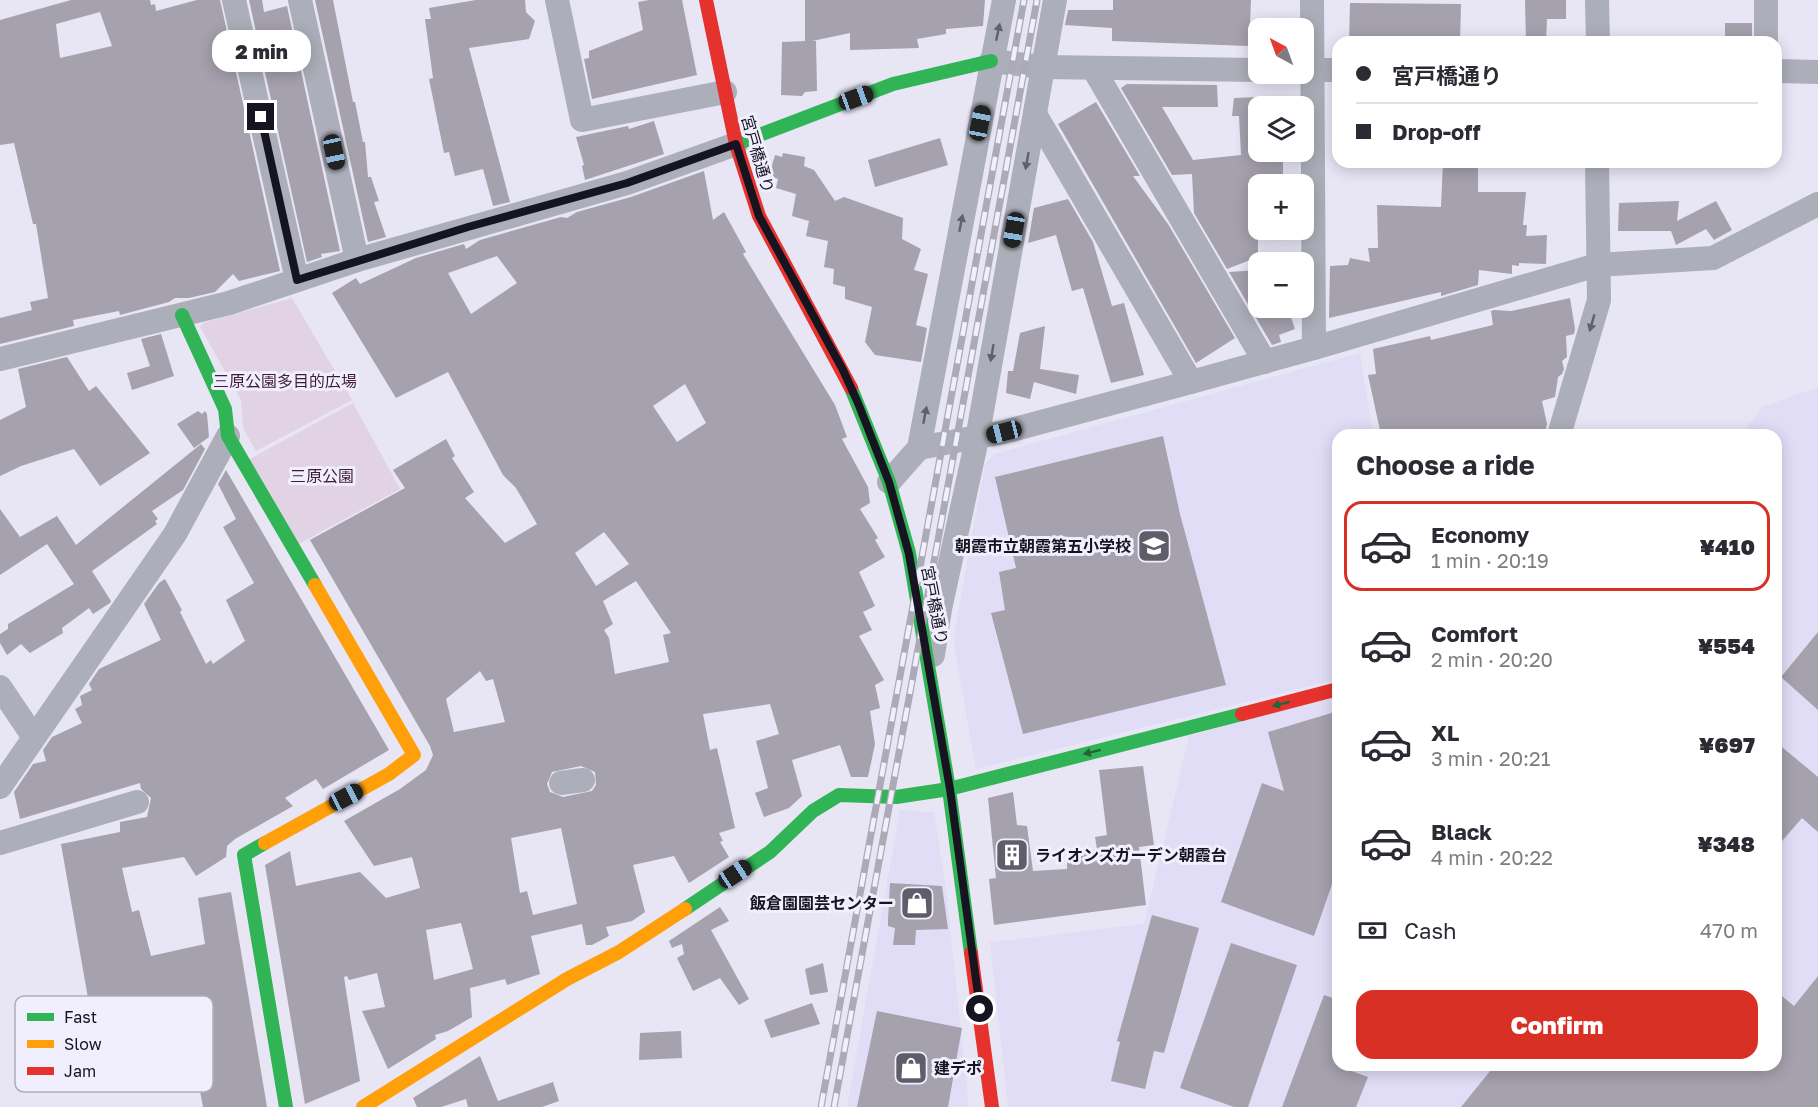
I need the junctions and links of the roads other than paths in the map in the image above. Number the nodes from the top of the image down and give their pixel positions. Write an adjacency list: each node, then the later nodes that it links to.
1 (234, 0): 29 (street)
2 (300, 0): 27 (street)
3 (557, 0): 22 (street)
4 (706, 0): 22 (street, 宮戸橋通り)
5 (1004, 0): 13 (street, one-way to 5)
6 (1056, 0): 14 (street)
7 (1312, 0): 10 (street)
8 (1597, 0): 11 (street)
9 (1766, 0): 12 (street)
10 (1311, 18)
11 (1598, 36)
12 (1766, 36)
13 (992, 61): 14 (street); 24 (street); 38 (street, one-way to 13)
14 (1042, 67): 15 (street); 23 (street)
15 (1093, 68): 16 (street); 33 (street)
16 (1248, 70)
17 (1314, 70): 18 (street)
18 (1332, 70)
19 (1782, 71): 20 (street)
20 (1818, 72)
21 (1309, 84): 31 (street)
22 (725, 92): 24 (street, 宮戸橋通り)
23 (1035, 114): 34 (street); 37 (street, one-way to 37)
24 (736, 144): 27 (street); 39 (street, 宮戸橋通り)
25 (1597, 168): 28 (street)
26 (1818, 204): 28 (street)
27 (357, 260): 29 (street)
28 (1597, 265): 31 (street); 35 (street, one-way to 35)
29 (297, 280): 30 (street)
30 (182, 315): 32 (street); 36 (street)
31 (1314, 348): 33 (street)
32 (0, 359)
33 (1266, 362): 34 (street)
34 (1191, 382): 37 (street)
35 (1561, 429)
36 (228, 436): 43 (street); 48 (street)
37 (977, 439): 38 (street); 40 (street)
38 (919, 448): 39 (street)
39 (889, 482): 40 (street, 宮戸橋通り)
40 (931, 671): 45 (street, 宮戸橋通り)
41 (0, 687): 43 (street)
42 (1332, 691): 45 (street, one-way to 45)
43 (33, 736): 44 (street)
44 (0, 787)
45 (950, 789): 49 (street); 50 (street, 宮戸橋通り)
46 (136, 802): 47 (street)
47 (0, 843)
48 (286, 1107)
49 (363, 1107)
50 (992, 1107)

